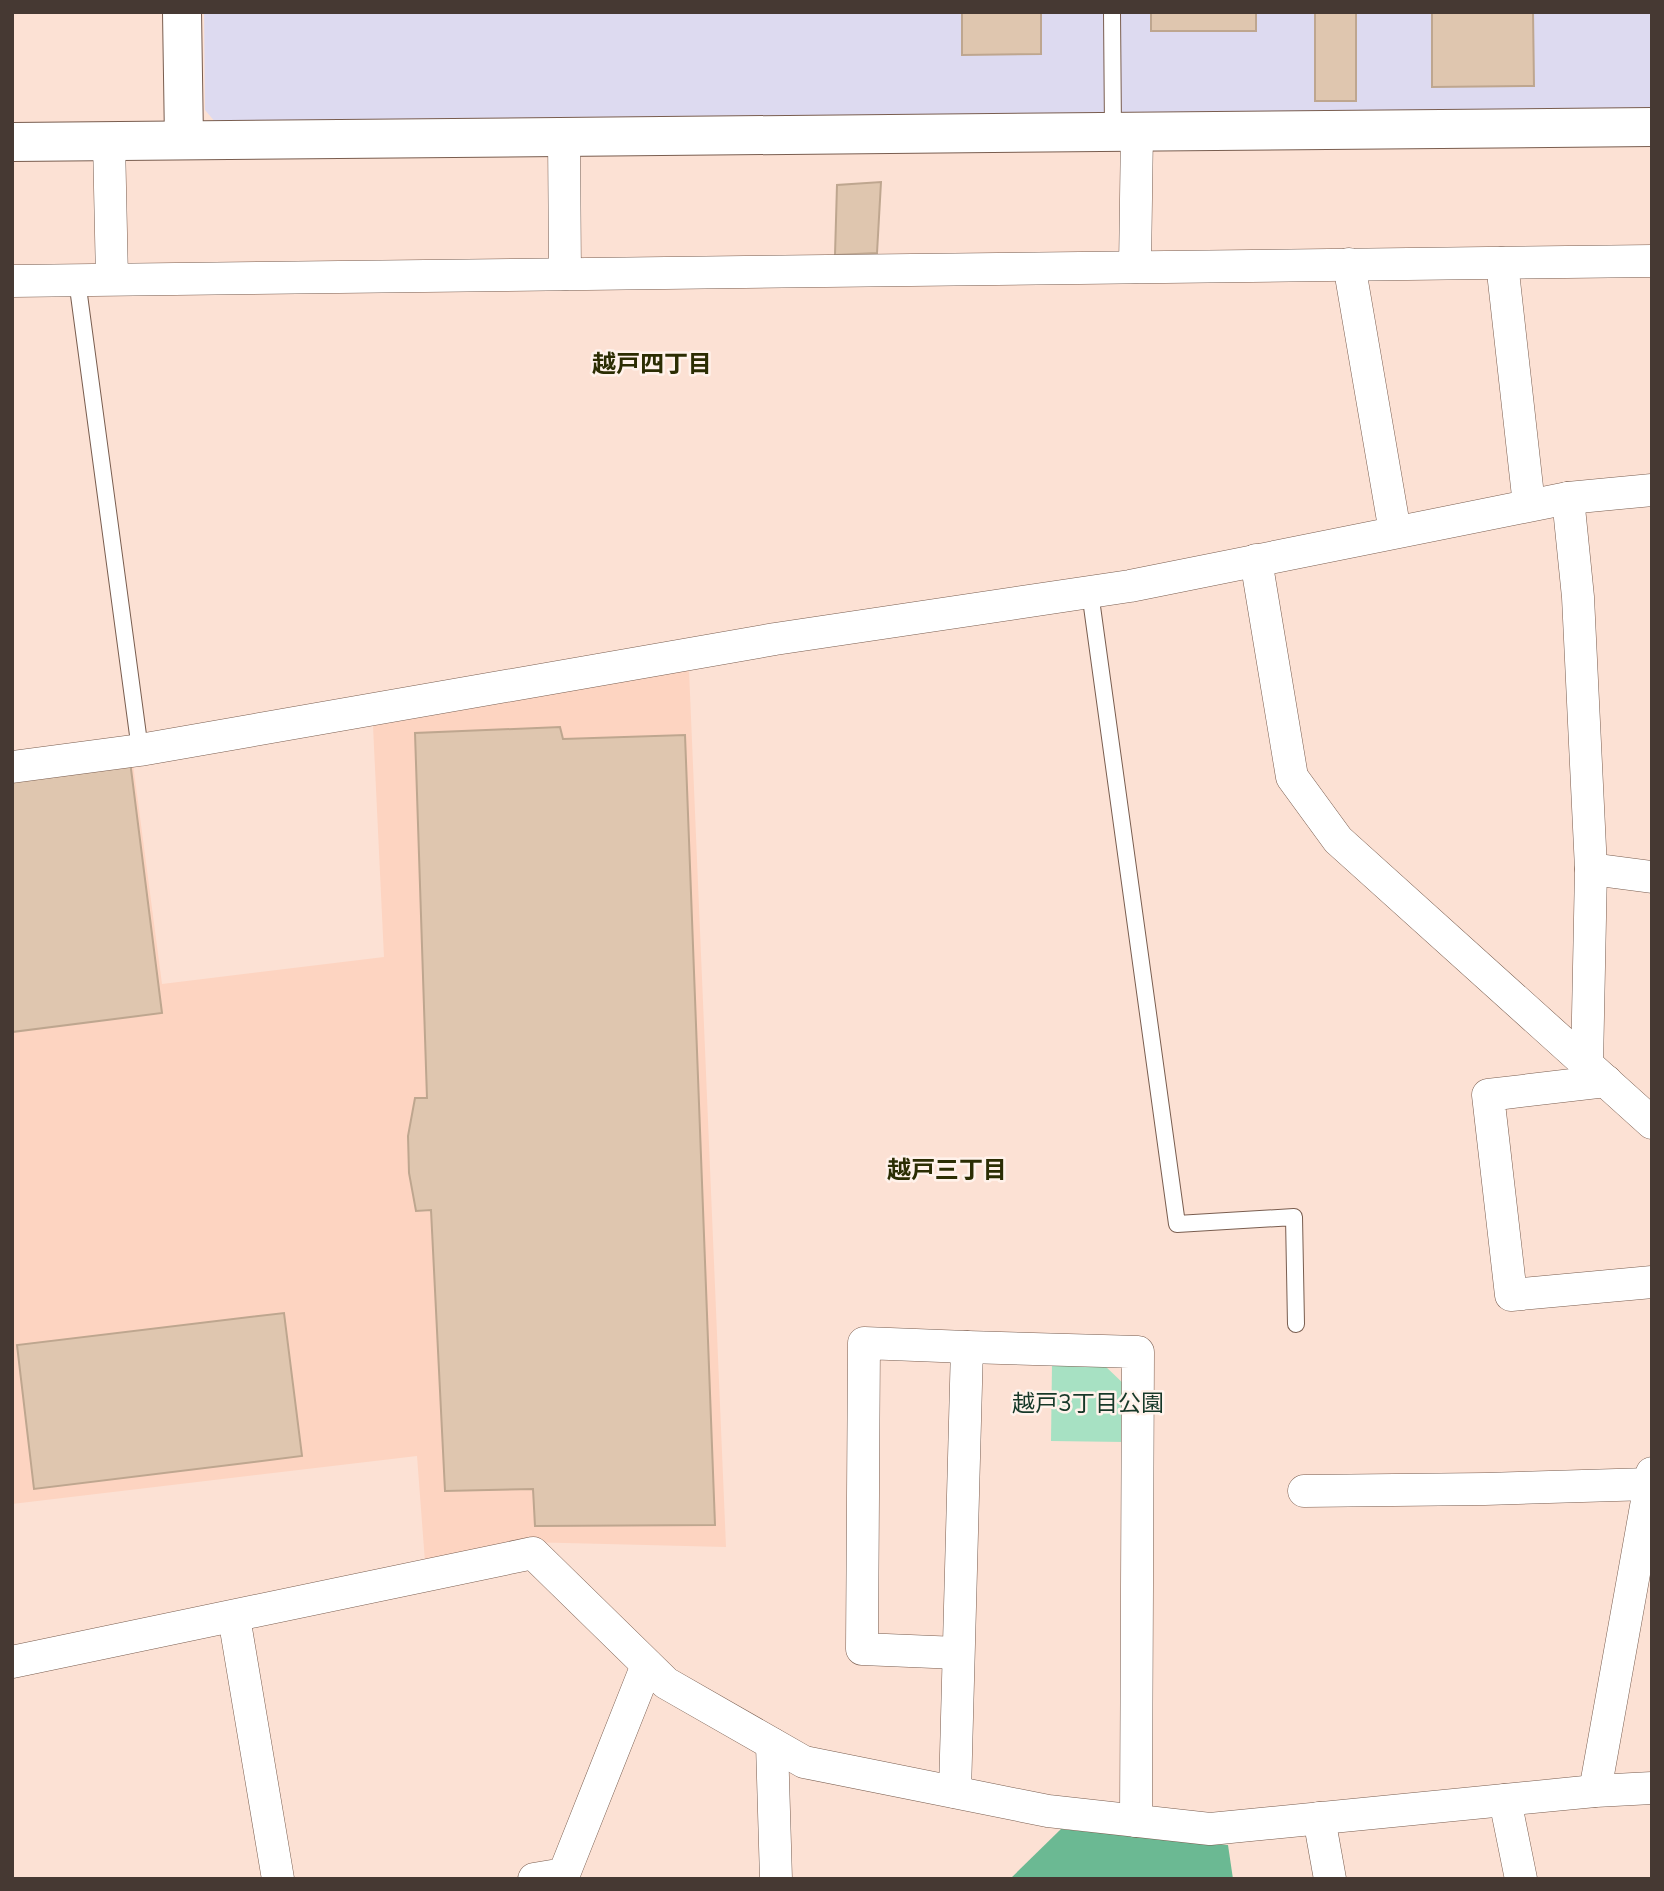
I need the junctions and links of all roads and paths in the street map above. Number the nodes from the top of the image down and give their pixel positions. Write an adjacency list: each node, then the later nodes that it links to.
1 (183, 12): 6 (street)
2 (1112, 12): 4 (lane)
3 (1652, 127): 4 (street)
4 (1125, 131): 5 (street); 12 (street)
5 (564, 136): 6 (street); 13 (street)
6 (184, 140): 7 (street)
7 (109, 141): 8 (street); 14 (street)
8 (12, 142)
9 (1652, 261): 10 (street)
10 (1502, 262): 11 (street); 19 (street)
11 (1349, 264): 12 (street); 20 (street)
12 (1135, 267): 13 (street)
13 (565, 274): 14 (street)
14 (112, 279): 15 (street)
15 (77, 280): 16 (street); 23 (lane)
16 (12, 281)
17 (1652, 490): 18 (street)
18 (1568, 498): 19 (street); 25 (street)
19 (1529, 505): 20 (street)
20 (1395, 532): 21 (street)
21 (1256, 560): 22 (street); 27 (street)
22 (1090, 592): 23 (street); 30 (lane)
23 (140, 750): 24 (street)
24 (12, 766)
25 (1591, 869): 26 (street); 27 (street)
26 (1652, 877)
27 (1596, 1073): 28 (street); 29 (street)
28 (1652, 1123)
29 (1652, 1282)
30 (1296, 1324)
31 (967, 1347): 35 (street); 35 (street); 44 (street)
32 (1651, 1479): 33 (street); 40 (street)
33 (1304, 1491)
34 (234, 1617): 36 (street); 37 (street); 45 (street)
35 (958, 1653): 41 (street)
36 (12, 1662)
37 (647, 1665): 38 (street); 46 (street)
38 (772, 1744): 41 (street); 47 (street)
39 (1652, 1788): 40 (street)
40 (1595, 1791): 42 (street)
41 (955, 1792): 44 (street)
42 (1504, 1800): 43 (street); 49 (street)
43 (1319, 1818): 44 (street); 48 (street)
44 (1136, 1821)
45 (278, 1879)
46 (534, 1879)
47 (776, 1879)
48 (1331, 1879)
49 (1521, 1879)

